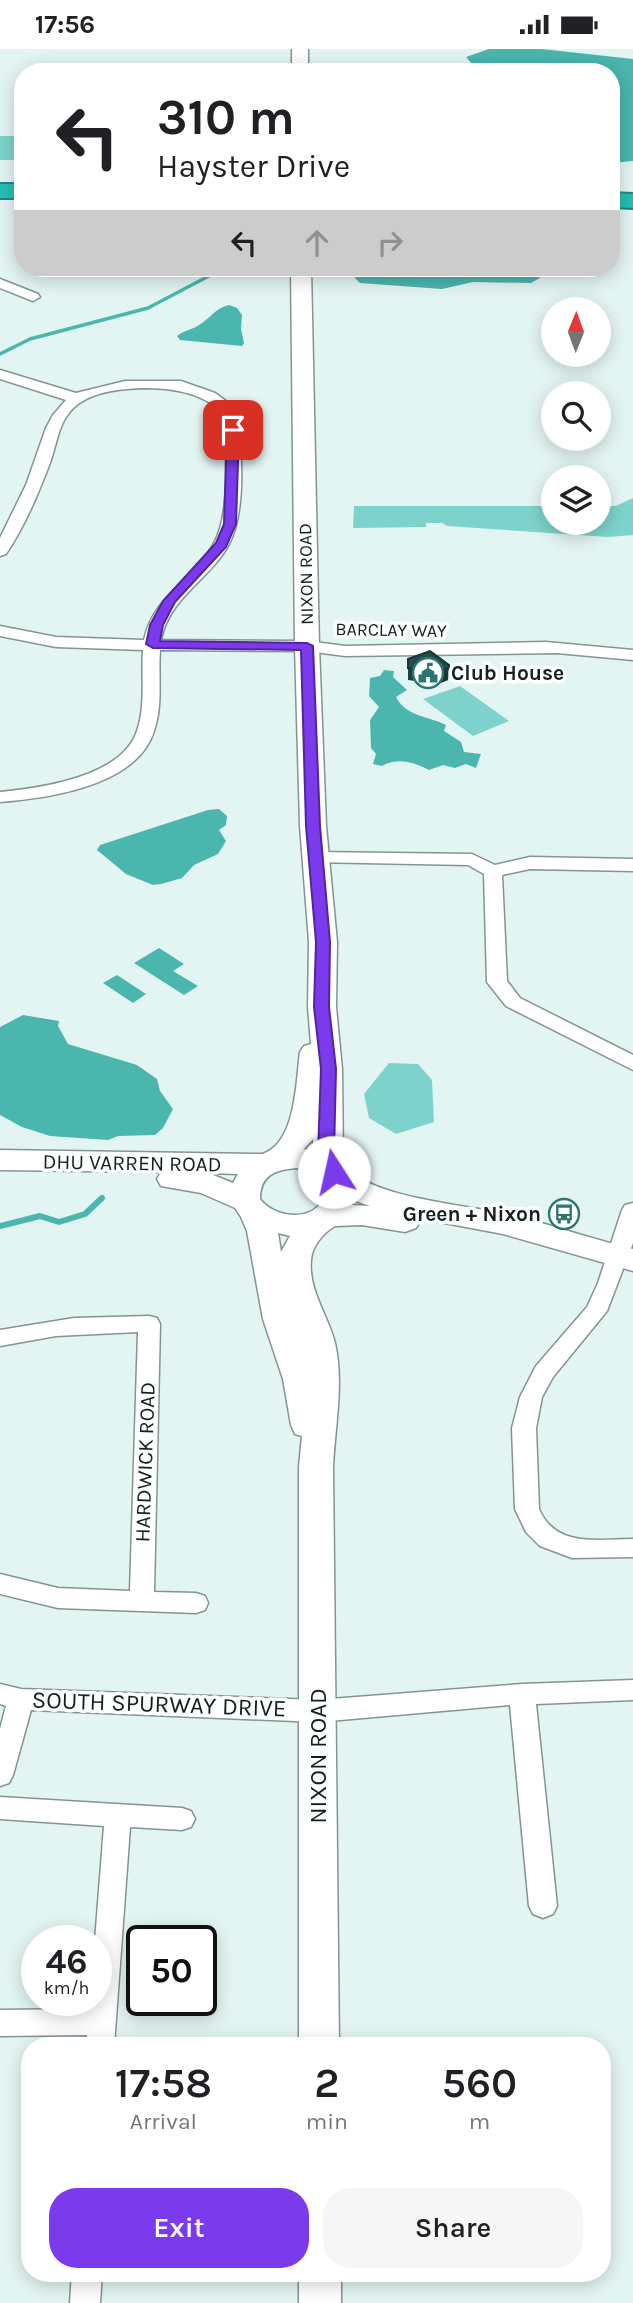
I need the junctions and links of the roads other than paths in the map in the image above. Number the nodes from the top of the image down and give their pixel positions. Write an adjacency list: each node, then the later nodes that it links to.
1 (301, 277): 9 (main road, NIXON ROAD)
2 (0, 283): 3 (street)
3 (33, 297)
4 (3, 380): 5 (street)
5 (74, 402): 6 (street); 8 (street)
6 (0, 551)
7 (0, 631): 8 (street, BARCLAY WAY)
8 (153, 644): 9 (street, BARCLAY WAY); 11 (street)
9 (307, 646): 10 (street, BARCLAY WAY); 12 (main road, NIXON ROAD)
10 (633, 655)
11 (0, 797)
12 (316, 858): 14 (street); 15 (main road, NIXON ROAD)
13 (633, 865): 14 (street)
14 (493, 871): 16 (street)
15 (322, 1007): 18 (main road, NIXON ROAD); 20 (main road, NIXON ROAD)
16 (633, 1063)
17 (0, 1160): 18 (main road, DHU VARREN ROAD)
18 (271, 1162): 20 (main road); 21 (main road)
19 (0, 1173): 21 (main road, DHU VARREN ROAD)
20 (333, 1173): 23 (main road); 24 (main road)
21 (250, 1207): 23 (main road); 27 (main road, NIXON ROAD)
22 (633, 1210): 25 (street)
23 (324, 1219): 24 (main road); 27 (main road, NIXON ROAD)
24 (568, 1243): 25 (main road)
25 (625, 1258): 28 (street)
26 (0, 1338): 30 (street, HARDWICK ROAD)
27 (316, 1467): 35 (main road, NIXON ROAD)
28 (633, 1548)
29 (0, 1584): 30 (street)
30 (142, 1600): 31 (street)
31 (196, 1603)
32 (633, 1691): 33 (street, SOUTH SPURWAY DRIVE)
33 (522, 1694): 35 (street, SOUTH SPURWAY DRIVE); 40 (street)
34 (10, 1697): 35 (street, SOUTH SPURWAY DRIVE); 36 (street)
35 (318, 1711): 43 (main road, NIXON ROAD)
36 (0, 1775)
37 (0, 1808): 38 (street)
38 (118, 1817): 39 (street); 42 (street)
39 (182, 1819)
40 (543, 1906)
41 (0, 2023): 42 (street)
42 (100, 2034)
43 (319, 2037)
44 (86, 2282): 46 (street)
45 (320, 2282): 47 (main road)
46 (85, 2303)
47 (320, 2303)

